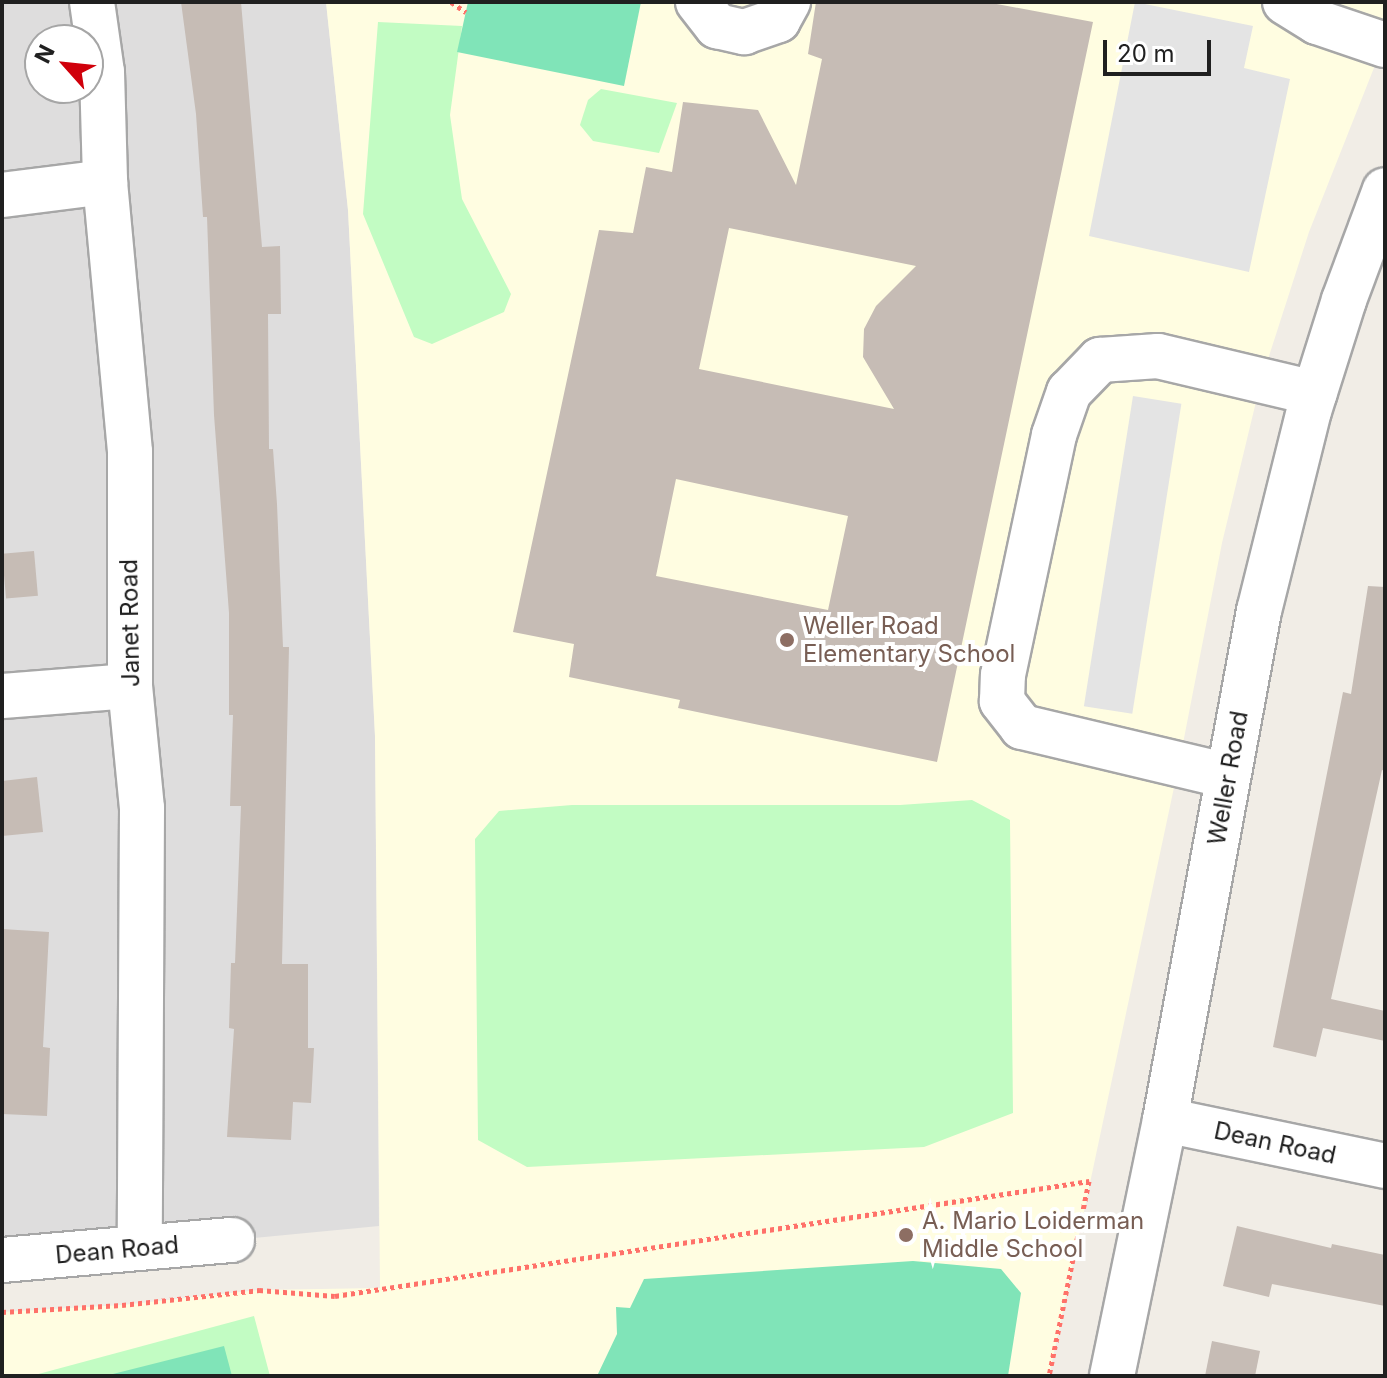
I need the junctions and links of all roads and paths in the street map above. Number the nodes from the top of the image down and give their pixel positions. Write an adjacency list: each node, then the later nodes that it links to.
1 (92, 2): 8 (street, Janet Road)
2 (451, 2): 6 (path)
3 (698, 2): 4 (street)
4 (788, 2)
5 (1285, 2): 7 (street)
6 (466, 12)
7 (1385, 45)
8 (105, 182): 10 (street); 12 (street, Janet Road)
9 (1385, 190): 11 (street, Weller Road)
10 (2, 195)
11 (1315, 393): 14 (street, Weller Road); 14 (street)
12 (130, 686): 13 (street); 18 (street, Janet Road)
13 (2, 696)
14 (1228, 776): 15 (street, Weller Road)
15 (1165, 1120): 16 (street, Dean Road); 22 (street, Weller Road)
16 (1385, 1166)
17 (232, 1240): 18 (street, Dean Road)
18 (140, 1246): 19 (street, Dean Road)
19 (2, 1260)
20 (2, 1312): 21 (path)
21 (1049, 1376)
22 (1112, 1376)

